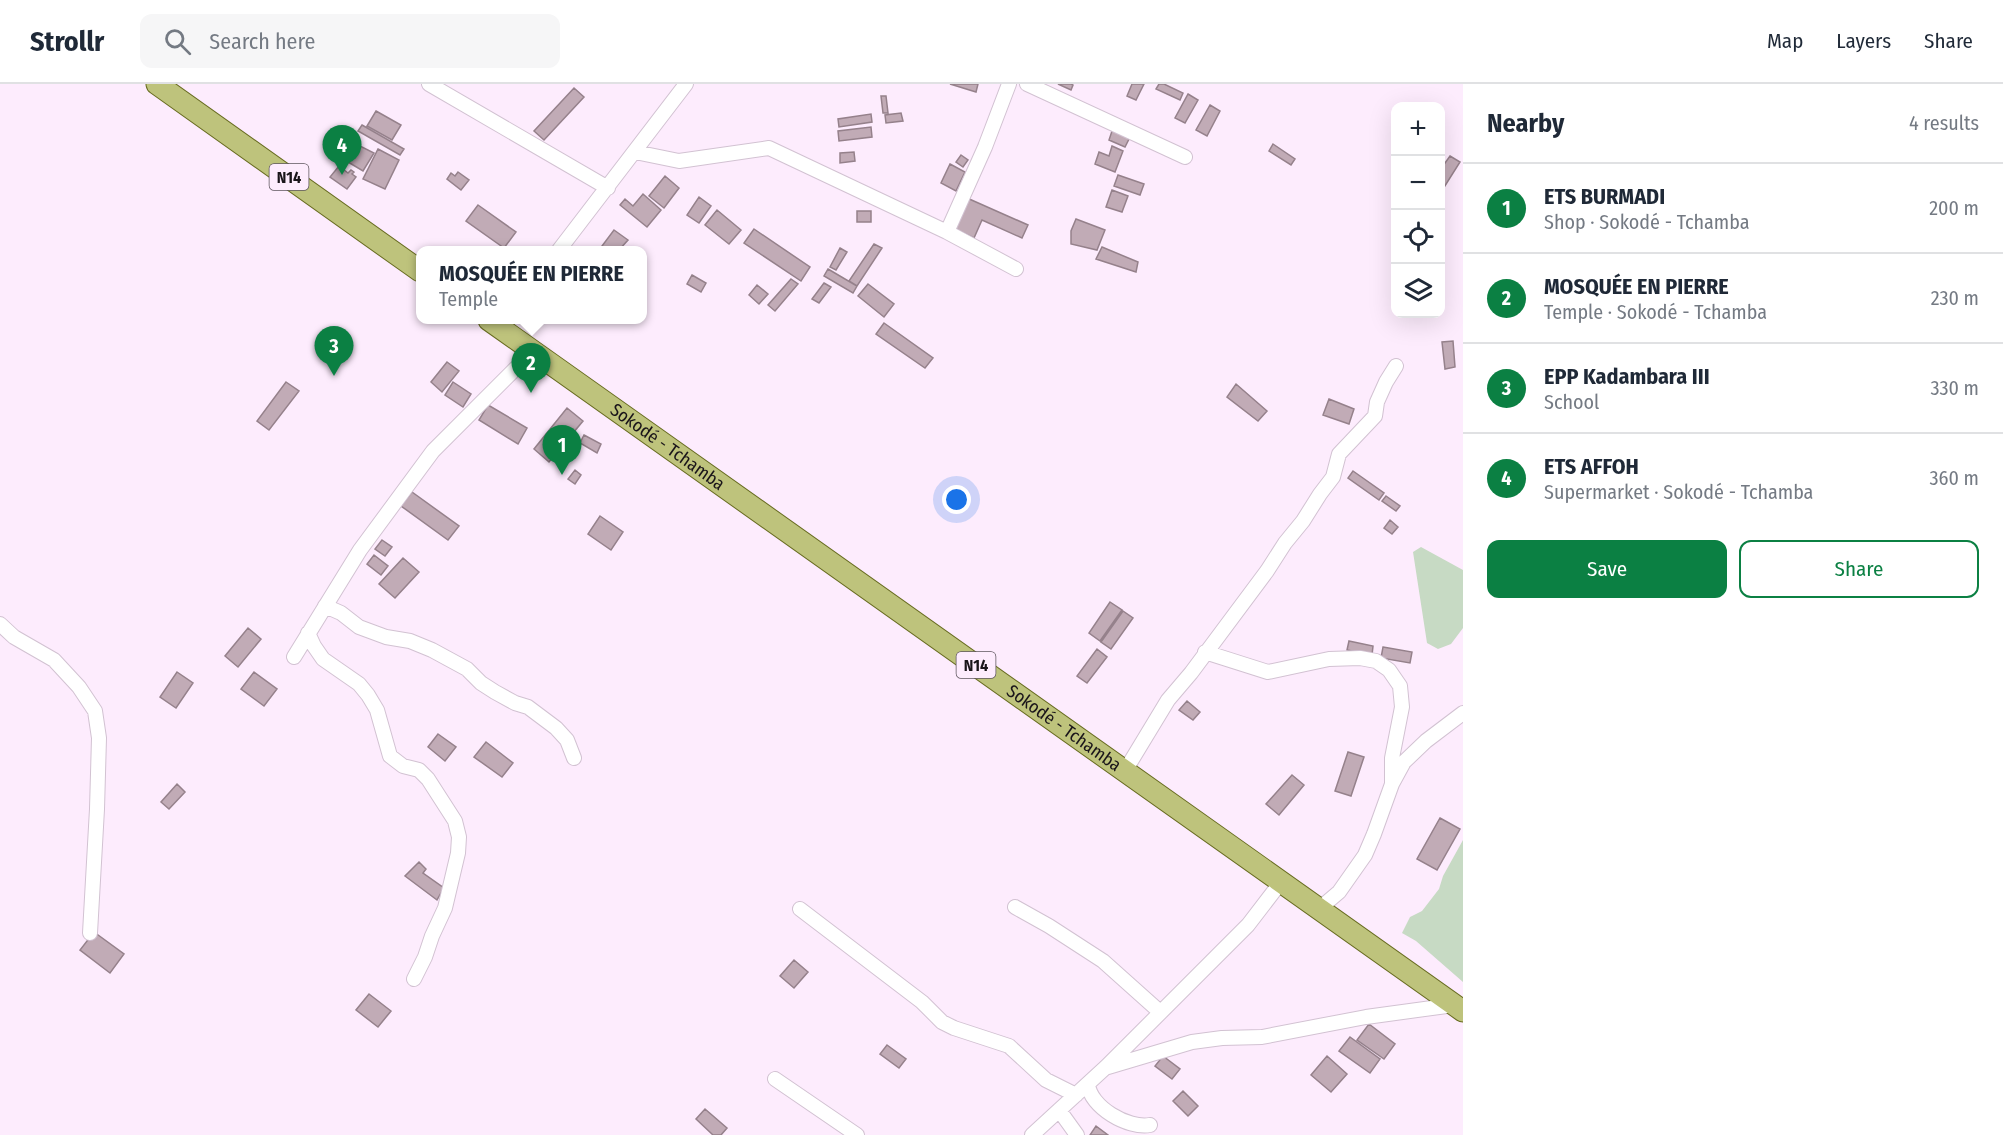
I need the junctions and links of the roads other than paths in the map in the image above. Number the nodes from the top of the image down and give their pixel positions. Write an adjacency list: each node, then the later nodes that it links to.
1 (157, 84): 11 (main road, N14)
2 (429, 84): 8 (street)
3 (686, 84): 6 (street)
4 (1009, 84): 9 (street)
5 (1027, 84): 7 (street)
6 (635, 152): 8 (street); 9 (street)
7 (1185, 157)
8 (608, 188): 10 (street)
9 (947, 232): 12 (street)
10 (562, 246)
11 (416, 268)
12 (1016, 269)
13 (500, 324): 14 (main road, Sokodé - Tchamba / N14)
14 (533, 351): 16 (street); 23 (main road, Sokodé - Tchamba / N14)
15 (1396, 366): 19 (street)
16 (325, 606): 18 (street); 22 (street)
17 (0, 624): 29 (street)
18 (308, 633): 20 (street); 30 (street)
19 (1205, 652): 23 (street); 24 (street)
20 (294, 657)
21 (1463, 713): 24 (street)
22 (574, 758)
23 (1125, 771): 25 (main road, Sokodé - Tchamba / N14)
24 (1392, 784): 28 (street)
25 (1281, 882): 28 (main road, Sokodé - Tchamba / N14); 32 (street)
26 (1015, 907): 32 (street)
27 (800, 909): 36 (street)
28 (1319, 909): 31 (main road, Sokodé - Tchamba / N14)
29 (90, 933)
30 (414, 979)
31 (1459, 1008): 33 (street)
32 (1160, 1012): 33 (street)
33 (1106, 1067): 35 (street)
34 (775, 1079): 39 (street)
35 (1088, 1084): 36 (street); 38 (street)
36 (1076, 1095): 37 (street)
37 (1059, 1110): 40 (street); 41 (street)
38 (1150, 1125)
39 (857, 1135)
40 (1032, 1135)
41 (1077, 1135)

